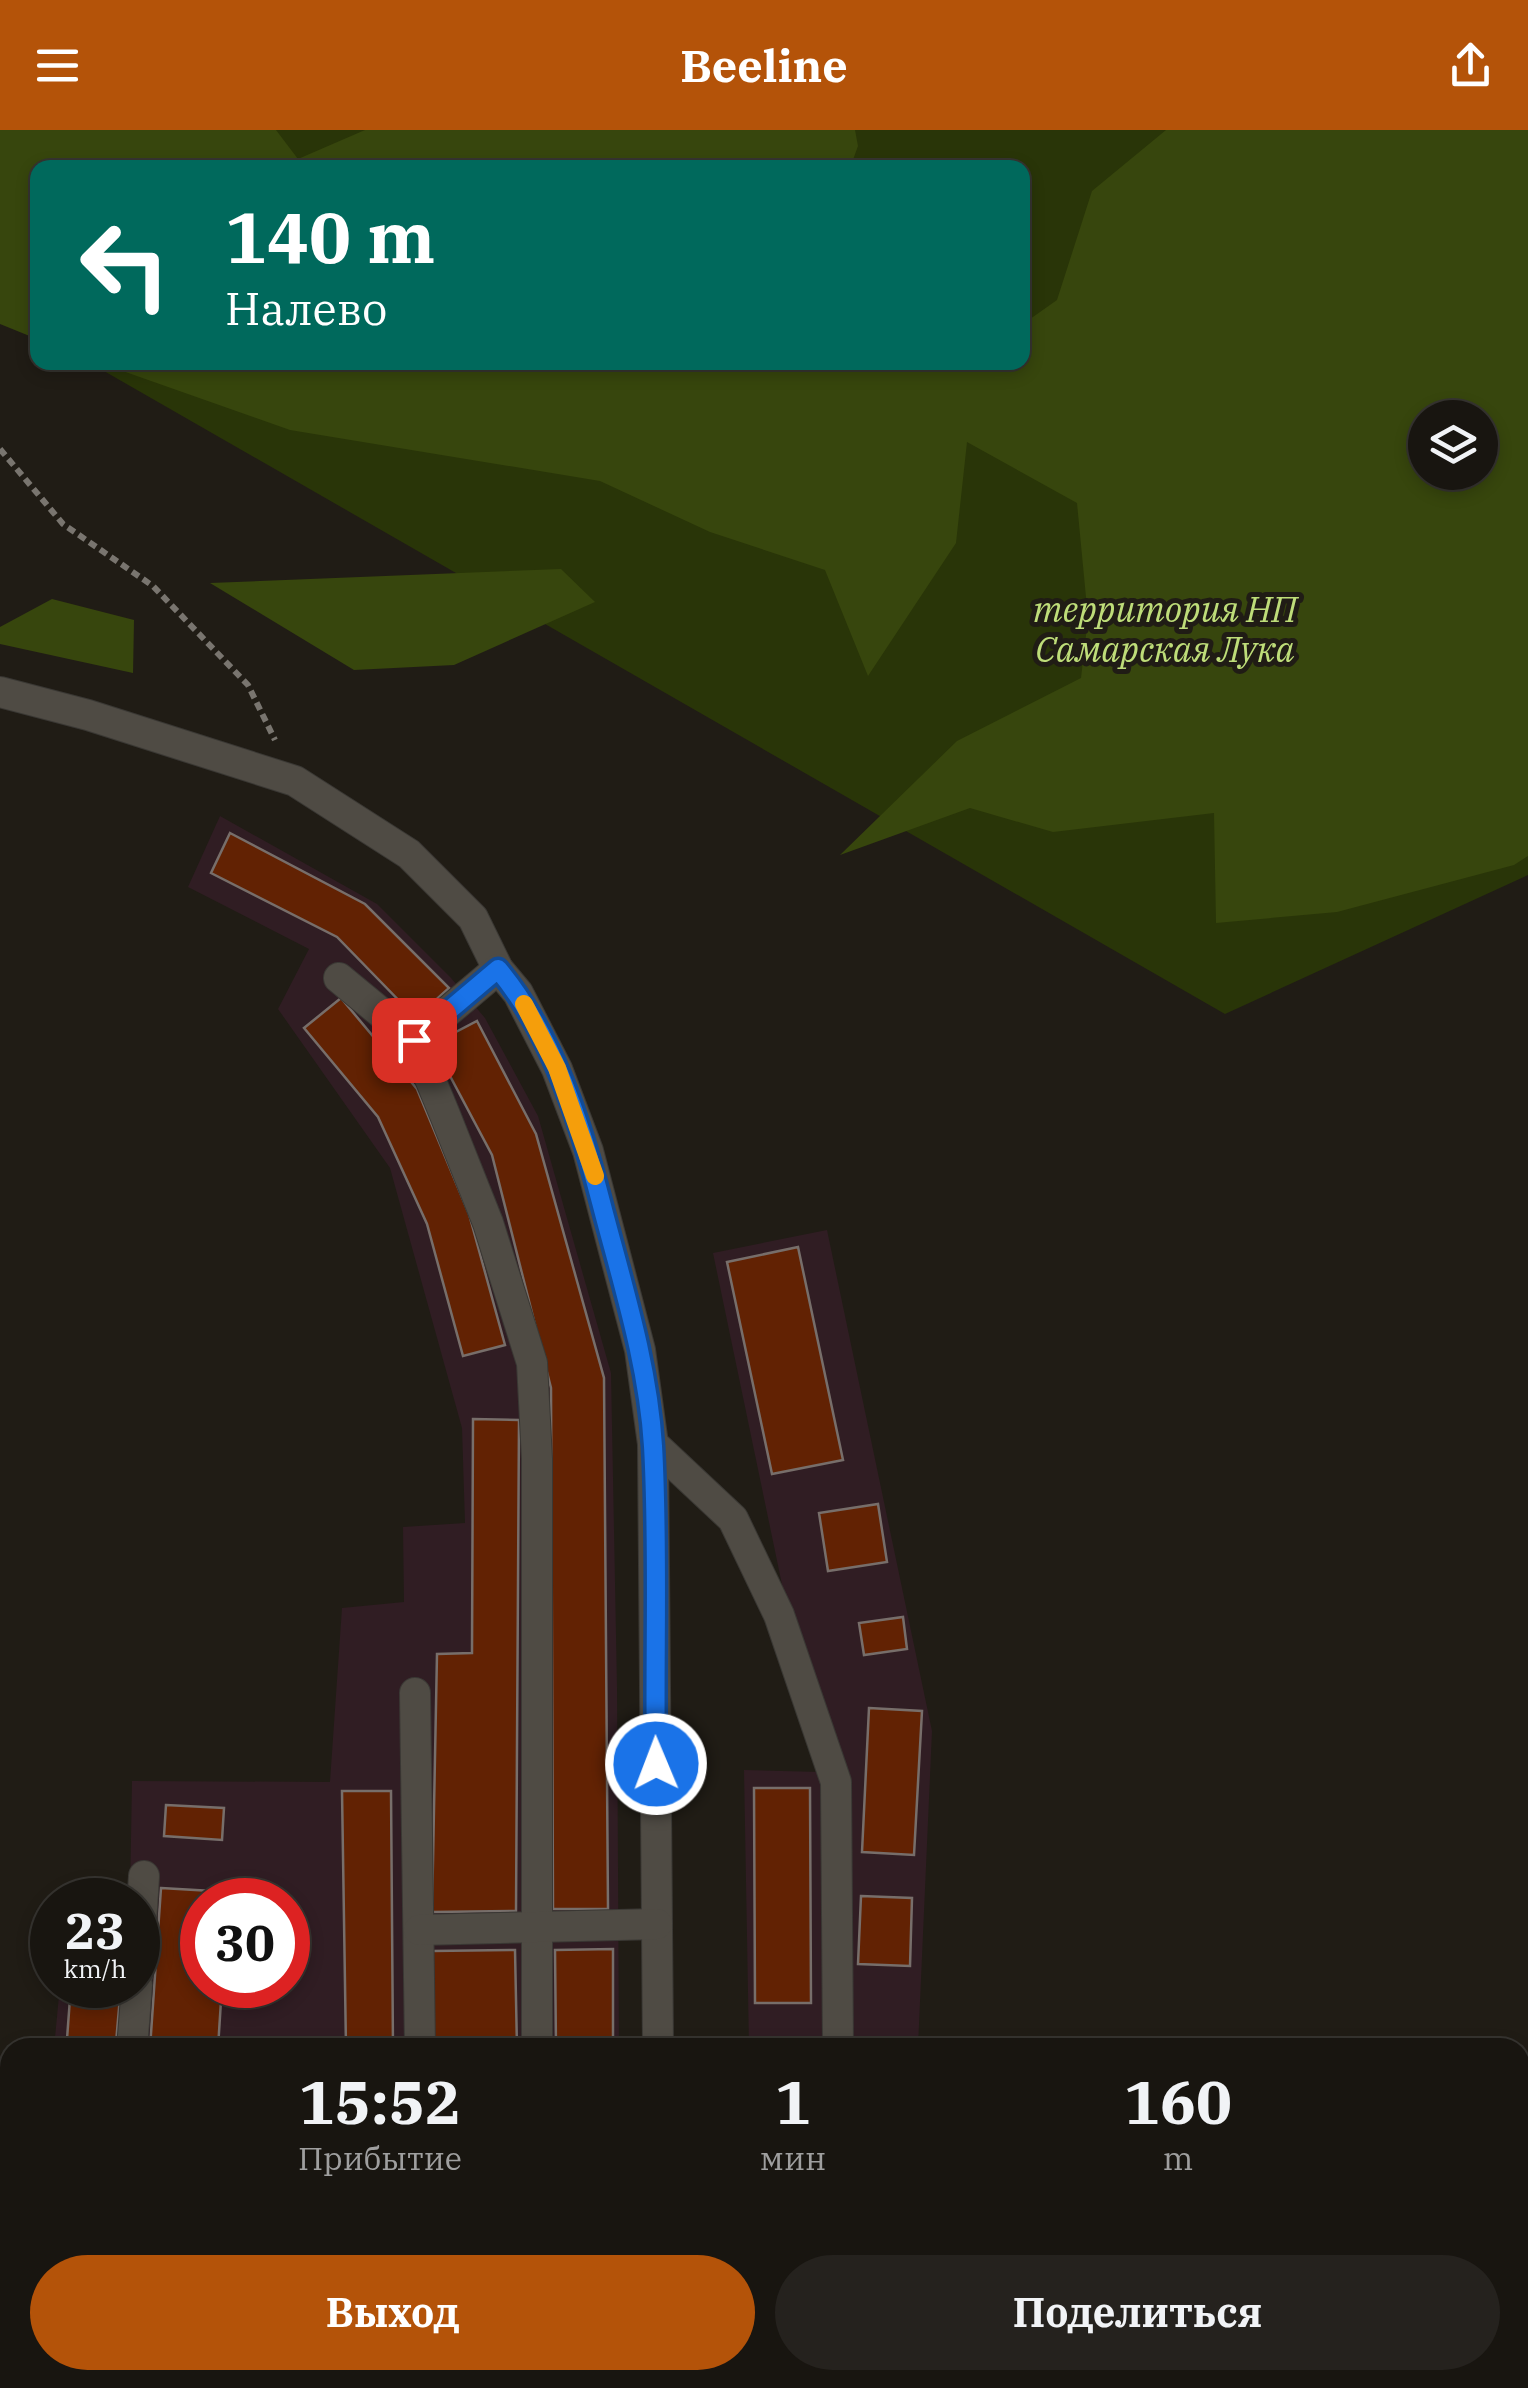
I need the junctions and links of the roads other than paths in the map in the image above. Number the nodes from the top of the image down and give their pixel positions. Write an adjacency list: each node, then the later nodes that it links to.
1 (0, 692): 2 (street)
2 (498, 969): 4 (street); 5 (street)
3 (338, 978): 4 (street)
4 (414, 1040): 8 (street)
5 (653, 1444): 7 (street); 15 (street)
6 (415, 1693): 9 (street)
7 (657, 1924): 8 (street); 14 (street)
8 (536, 1928): 9 (street); 13 (street)
9 (419, 1930): 12 (street)
10 (135, 2008): 11 (street)
11 (133, 2038)
12 (420, 2038)
13 (537, 2038)
14 (658, 2038)
15 (838, 2038)

